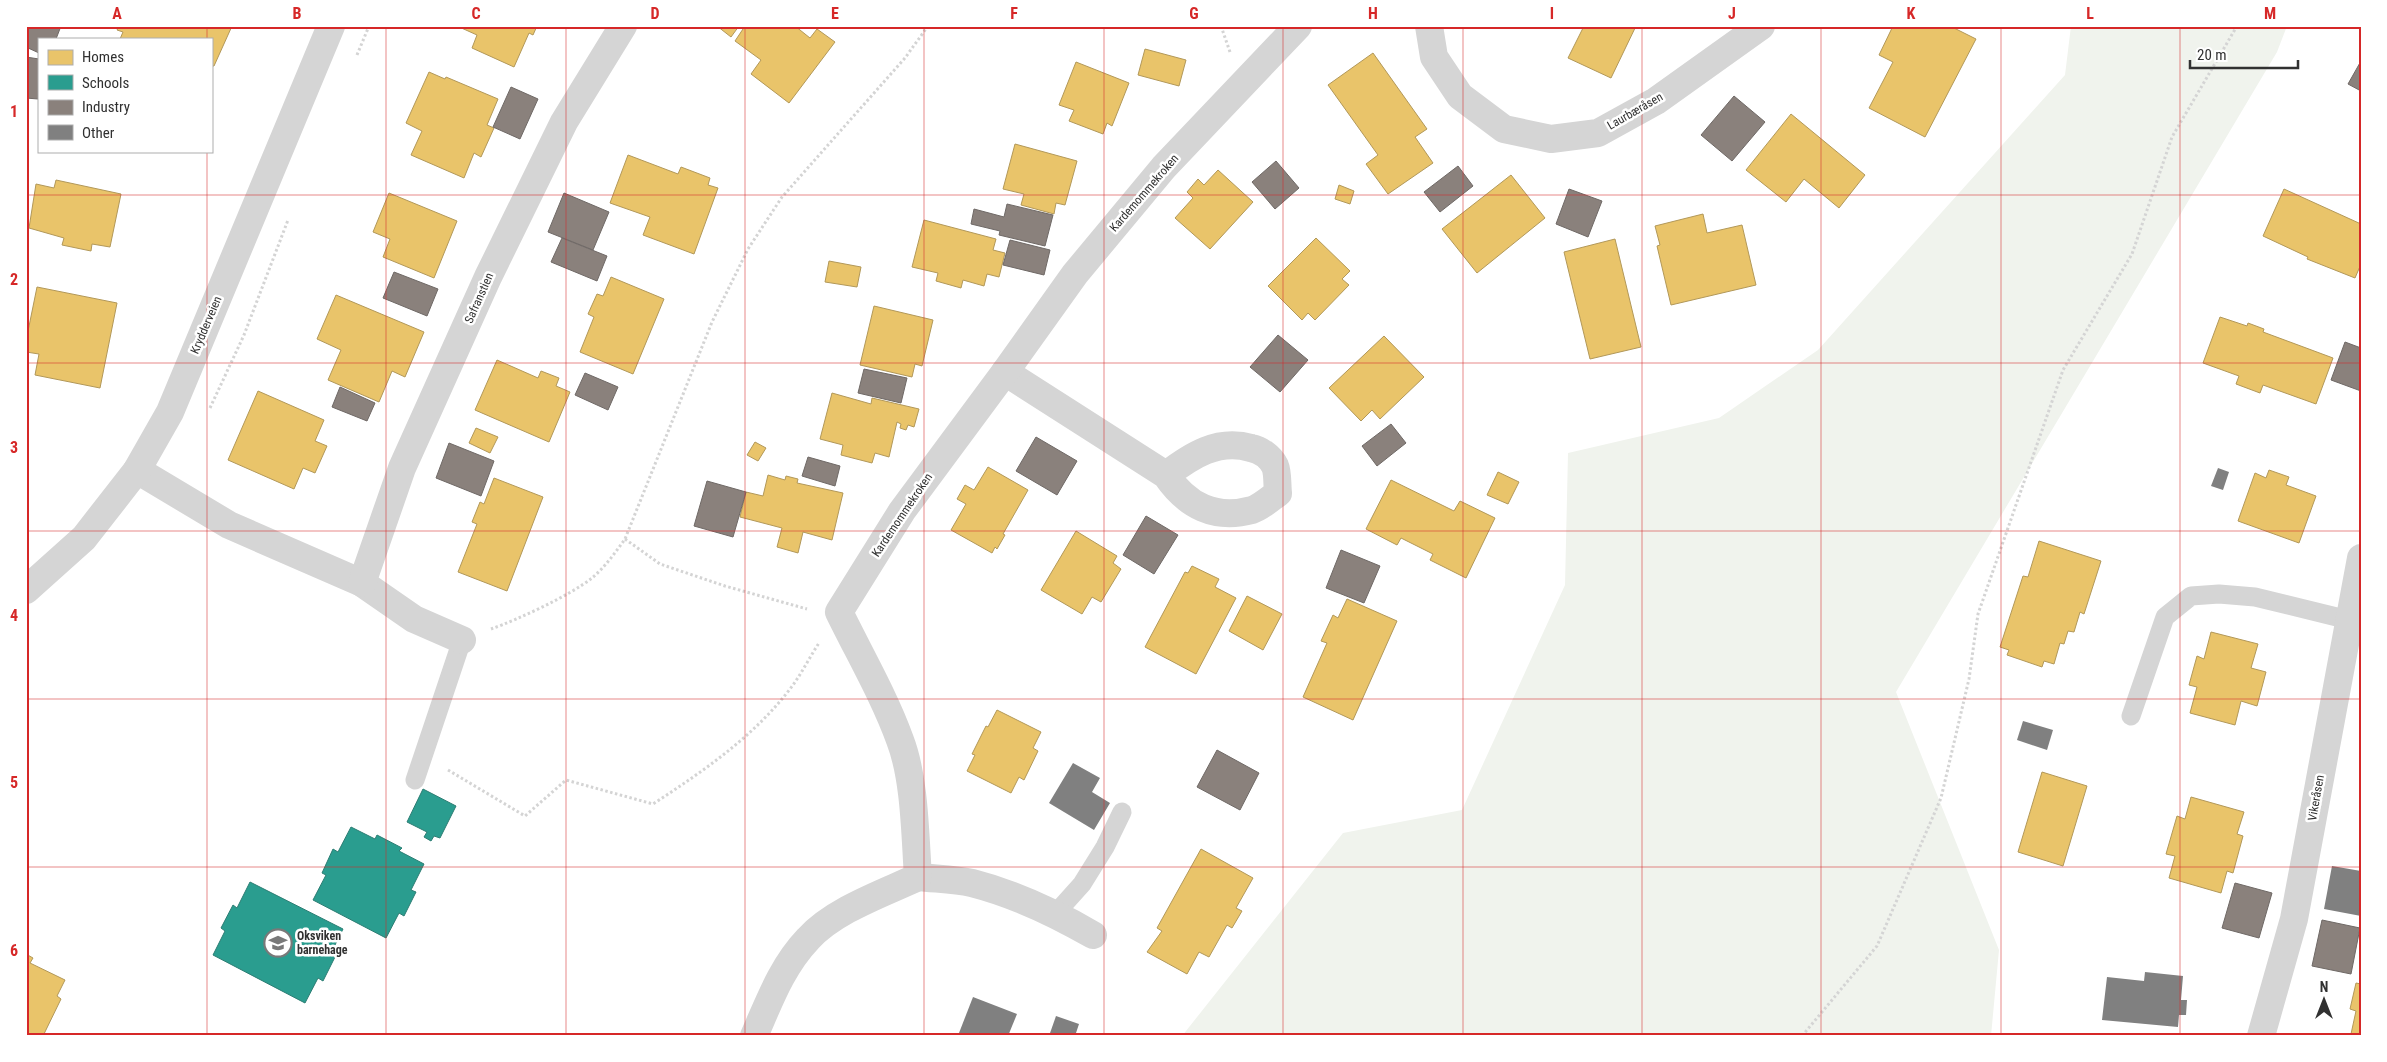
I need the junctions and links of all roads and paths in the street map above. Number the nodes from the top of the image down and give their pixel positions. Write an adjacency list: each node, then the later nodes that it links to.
1 (331, 26): 9 (street, Krydderveien)
2 (623, 26): 13 (street, Safranstien)
3 (928, 26): 11 (path)
4 (1298, 26): 8 (street, Kardemommekroken)
5 (1429, 26): 6 (street, Laurbæråsen)
6 (1761, 26)
7 (2237, 26): 26 (path)
8 (1006, 372): 10 (street); 15 (street, Kardemommekroken)
9 (137, 470): 13 (street); 14 (street, Krydderveien)
10 (1166, 475)
11 (625, 539): 15 (path); 17 (path)
12 (2361, 558): 16 (street, Vikeråsen)
13 (362, 583): 17 (street)
14 (26, 590)
15 (839, 612): 19 (path); 22 (street)
16 (2349, 620): 18 (lane); 27 (street, Vikeråsen)
17 (462, 640): 19 (lane)
18 (2130, 716)
19 (424, 756): 20 (lane)
20 (415, 780)
21 (1122, 812): 23 (lane)
22 (918, 876): 23 (street); 25 (street)
23 (1056, 913): 24 (street)
24 (1093, 935)
25 (754, 1036)
26 (1802, 1036)
27 (2261, 1036)

